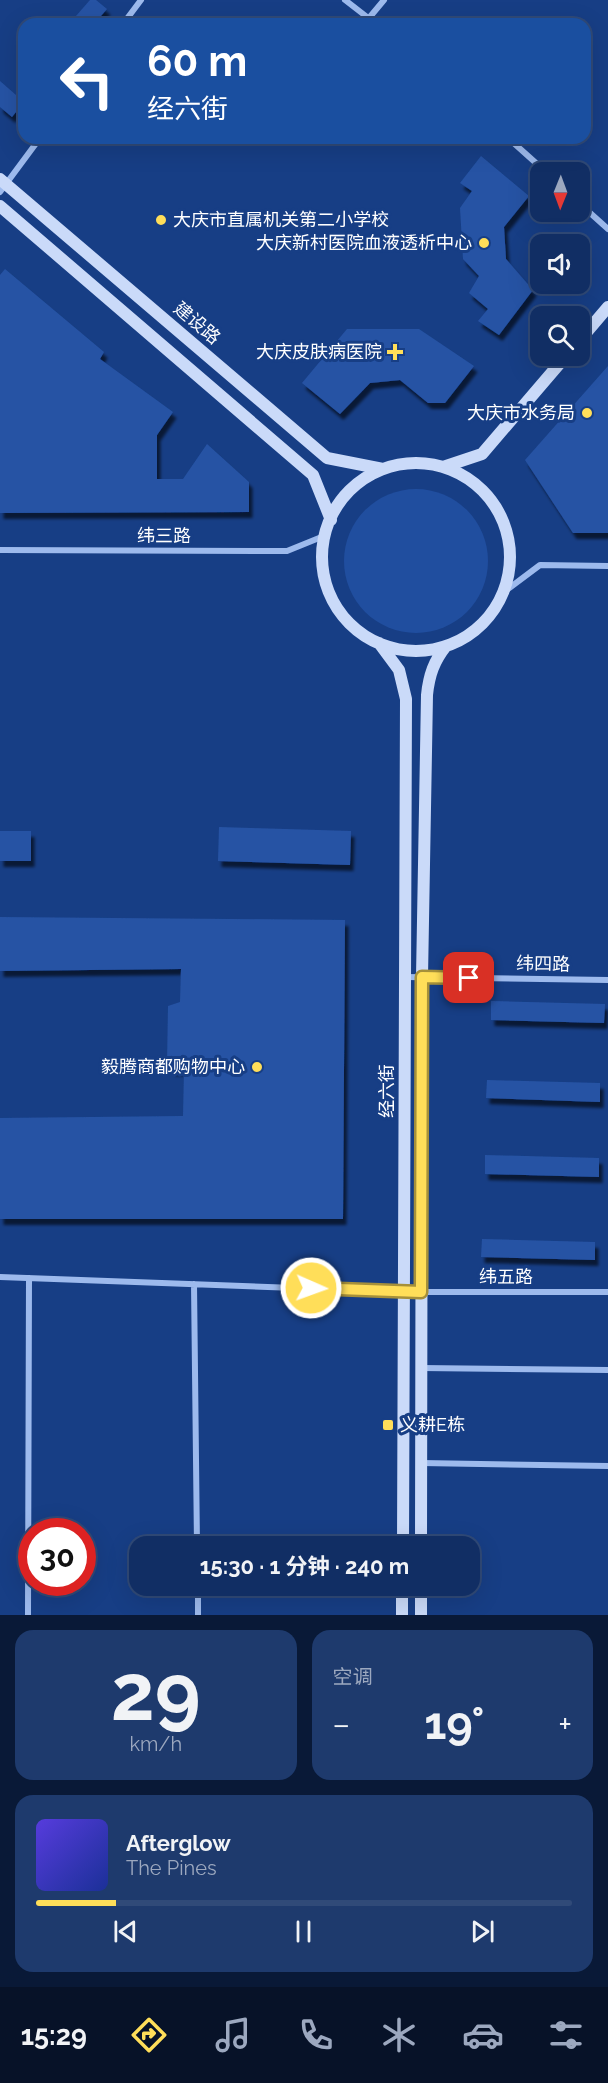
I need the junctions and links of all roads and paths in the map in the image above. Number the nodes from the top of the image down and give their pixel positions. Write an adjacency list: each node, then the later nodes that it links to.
1 (141, 0): 4 (street)
2 (345, 0): 5 (street)
3 (384, 0): 5 (street)
4 (128, 18)
5 (369, 18)
6 (35, 144): 9 (street)
7 (515, 144): 8 (street)
8 (535, 162)
9 (2, 185): 17 (main road, 建设路)
10 (0, 206): 18 (main road)
11 (590, 213): 12 (street)
12 (608, 229)
13 (608, 307): 14 (main road)
14 (590, 328)
15 (557, 366): 16 (main road)
16 (443, 467): 17 (main road); 22 (main road)
17 (382, 469): 18 (main road)
18 (331, 520): 19 (main road)
19 (324, 536): 20 (street, 纬三路); 23 (main road)
20 (0, 550)
21 (608, 566): 22 (street)
22 (504, 592): 24 (main road)
23 (379, 644): 24 (main road); 25 (main road, 经六街)
24 (446, 646): 26 (main road, 经六街)
25 (405, 977): 26 (street, 纬四路); 31 (main road, 经六街)
26 (422, 977): 27 (street, 纬四路); 32 (main road, 经六街)
27 (608, 980)
28 (0, 1277): 29 (street, 纬五路)
29 (29, 1278): 30 (street, 纬五路); 44 (street)
30 (194, 1284): 31 (street, 纬五路); 38 (street)
31 (404, 1292): 32 (street, 纬五路); 39 (main road, 经六街)
32 (421, 1292): 33 (street, 纬五路); 34 (main road, 经六街)
33 (608, 1292)
34 (421, 1368): 35 (street); 36 (main road, 经六街)
35 (608, 1370)
36 (421, 1463): 37 (street); 40 (main road, 经六街)
37 (608, 1466)
38 (197, 1536)
39 (403, 1536)
40 (421, 1536)
41 (198, 1596): 45 (street)
42 (402, 1596): 46 (main road)
43 (421, 1596): 47 (main road)
44 (28, 1615)
45 (198, 1615)
46 (402, 1615)
47 (421, 1615)

